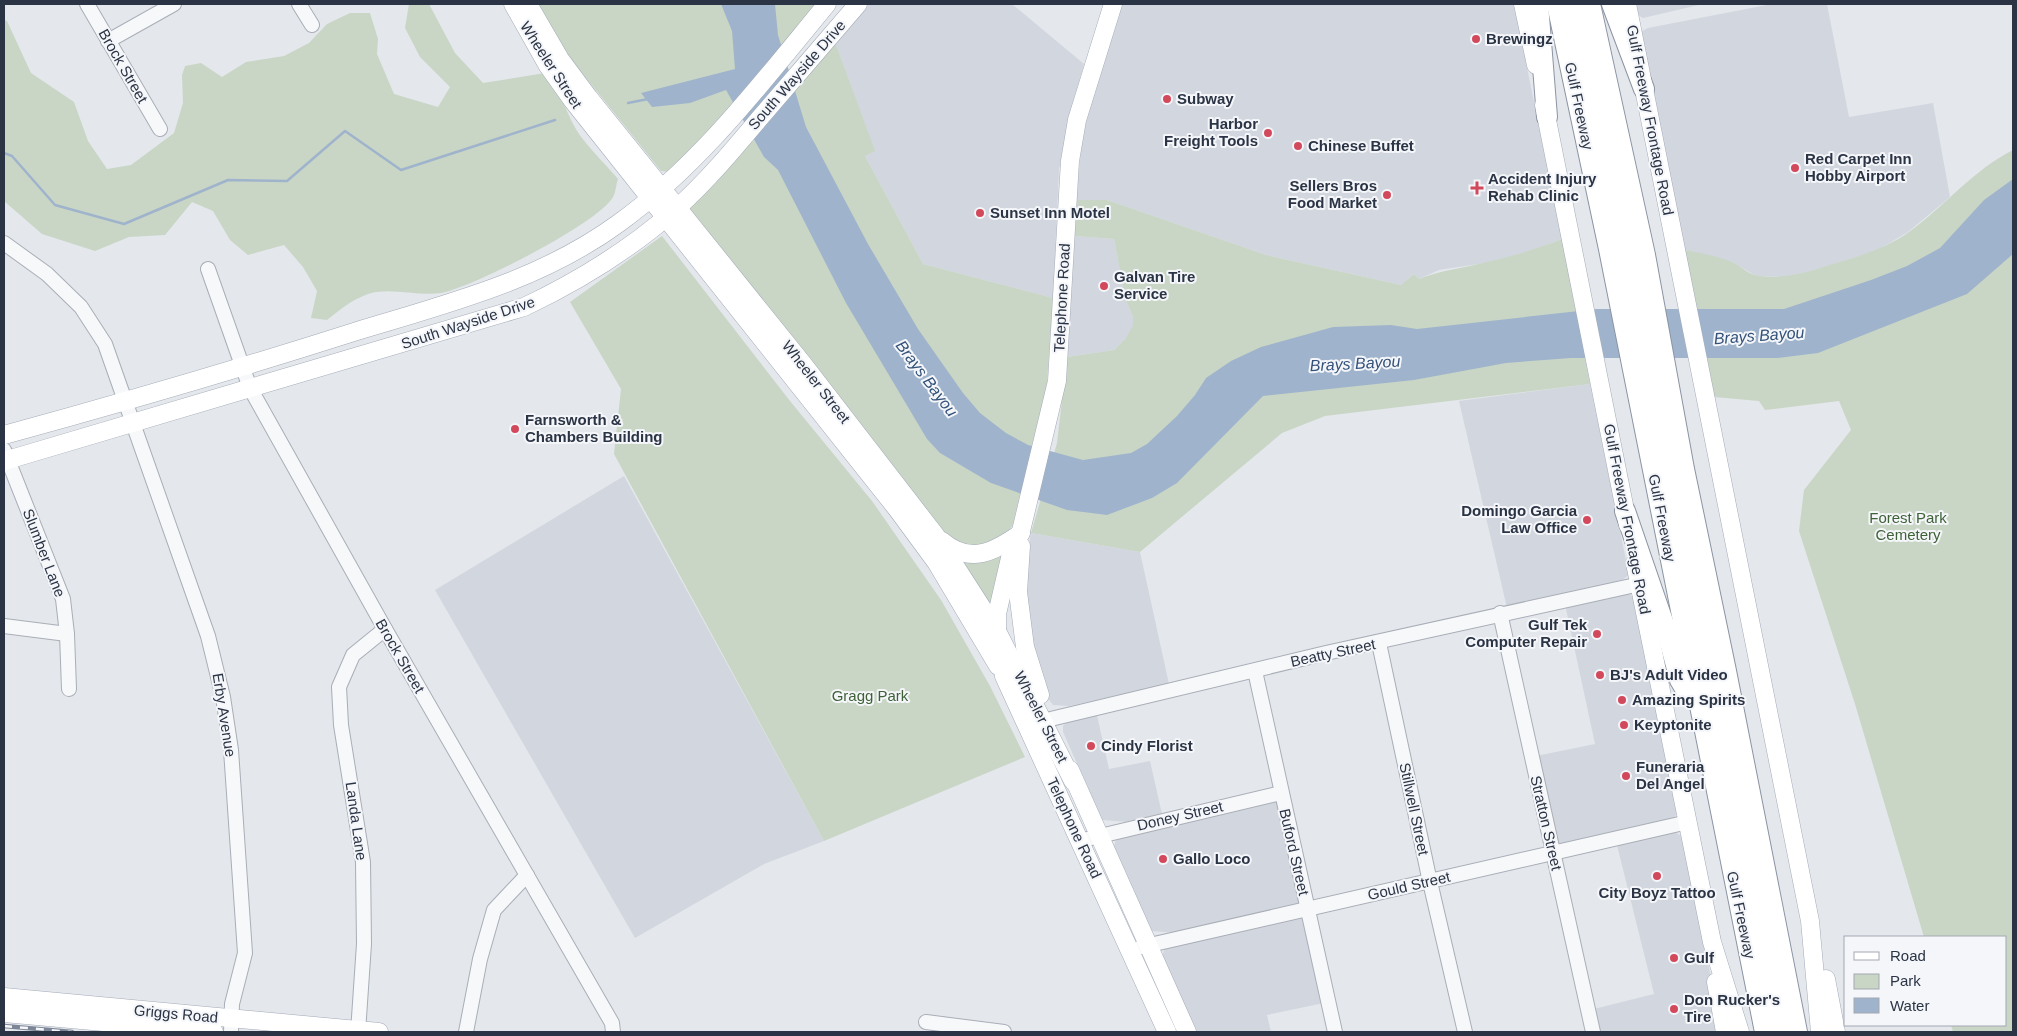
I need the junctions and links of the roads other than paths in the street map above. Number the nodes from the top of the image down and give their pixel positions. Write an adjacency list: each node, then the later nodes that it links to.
1 (87, 4): 17 (street, Brock Street)
2 (174, 4): 17 (street)
3 (299, 4): 16 (street)
4 (513, 4): 18 (main road, Wheeler Street)
5 (528, 4): 18 (main road, Wheeler Street)
6 (827, 4): 22 (main road, South Wayside Drive)
7 (858, 4): 23 (main road, South Wayside Drive)
8 (1113, 4): 37 (main road, Telephone Road)
9 (1524, 4): 20 (main road, Gulf Freeway Frontage Road)
10 (1538, 4): 20 (highway)
11 (1557, 4): 25 (highway, Gulf Freeway)
12 (1574, 4): 25 (highway, Gulf Freeway)
13 (1590, 4): 25 (highway, Gulf Freeway)
14 (1612, 4): 19 (highway)
15 (1627, 4): 19 (main road, Gulf Freeway Frontage Road)
16 (312, 25)
17 (108, 41): 21 (street, Brock Street)
18 (554, 62): 22 (main road, Wheeler Street)
19 (1644, 89): 59 (main road, Gulf Freeway Frontage Road)
20 (1547, 116): 36 (main road, Gulf Freeway Frontage Road)
21 (160, 129)
22 (657, 193): 23 (main road, Wheeler Street); 26 (main road, South Wayside Drive)
23 (672, 212): 28 (main road, South Wayside Drive); 38 (main road, Wheeler Street); 47 (main road, Wheeler Street)
24 (4, 244): 31 (street, Erby Avenue)
25 (1627, 251): 35 (highway, Gulf Freeway)
26 (556, 263): 28 (main road); 29 (main road, South Wayside Drive)
27 (208, 269): 29 (street, Brock Street)
28 (569, 286): 30 (main road, South Wayside Drive)
29 (242, 367): 30 (street, Brock Street); 31 (main road, South Wayside Drive)
30 (250, 388): 32 (main road, South Wayside Drive); 42 (street, Brock Street)
31 (126, 402): 32 (street, Erby Avenue); 33 (main road, South Wayside Drive)
32 (134, 422): 34 (main road, South Wayside Drive); 66 (street, Erby Avenue)
33 (4, 435)
34 (5, 457): 44 (street, Slumber Lane)
35 (1668, 470): 49 (highway, Gulf Freeway); 68 (highway, Gulf Freeway)
36 (1625, 511): 39 (main road, Gulf Freeway Frontage Road); 49 (highway)
37 (1021, 532): 38 (main road); 43 (main road, Telephone Road); 50 (main road, Telephone Road)
38 (936, 536): 43 (main road, Wheeler Street)
39 (1640, 584): 40 (street, Beatty Street); 52 (main road, Gulf Freeway Frontage Road)
40 (1500, 613): 45 (street, Beatty Street); 55 (street, Stratton Street)
41 (4, 626): 44 (street)
42 (385, 629): 56 (street, Brock Street); 67 (street, Landa Lane)
43 (997, 631): 47 (main road, Telephone Road); 50 (main road, Wheeler Street)
44 (67, 634): 48 (street, Slumber Lane)
45 (1379, 643): 46 (street, Beatty Street); 57 (street, Stillwell Street)
46 (1255, 671): 50 (street, Beatty Street); 51 (street, Buford Street)
47 (1004, 676): 50 (main road, Telephone Road)
48 (69, 689)
49 (1700, 713): 81 (highway, Gulf Freeway)
50 (1040, 721): 53 (main road, Telephone Road); 54 (main road, Telephone Road)
51 (1281, 793): 53 (street, Doney Street); 58 (street, Buford Street)
52 (1688, 822): 55 (street, Gould Street); 60 (main road, Gulf Freeway Frontage Road)
53 (1100, 834): 54 (street, Doney Street); 61 (main road, Telephone Road)
54 (1079, 841): 62 (main road, Telephone Road)
55 (1553, 853): 57 (street, Gould Street); 78 (street, Stratton Street)
56 (527, 875): 71 (street); 72 (street, Brock Street)
57 (1430, 882): 58 (street, Gould Street); 77 (street, Stillwell Street)
58 (1307, 910): 61 (street, Gould Street); 76 (street, Buford Street)
59 (1812, 934): 82 (main road, Gulf Freeway Frontage Road); 83 (main road)
60 (1712, 942): 79 (main road); 80 (main road, Gulf Freeway Frontage Road)
61 (1149, 946): 62 (street, Gould Street); 75 (main road, Telephone Road)
62 (1129, 948): 74 (main road, Telephone Road)
63 (4, 997): 66 (main road, Griggs Road)
64 (4, 1013): 69 (main road, Griggs Road)
65 (926, 1022): 73 (street)
66 (231, 1026): 67 (main road, Griggs Road)
67 (358, 1031): 70 (main road, Griggs Road)
68 (1791, 1031)
69 (214, 1032)
70 (379, 1032)
71 (466, 1032)
72 (614, 1032)
73 (1004, 1032)
74 (1166, 1032)
75 (1187, 1032)
76 (1335, 1032)
77 (1465, 1032)
78 (1594, 1032)
79 (1725, 1032)
80 (1740, 1032)
81 (1765, 1032)
82 (1820, 1032)
83 (1836, 1032)

